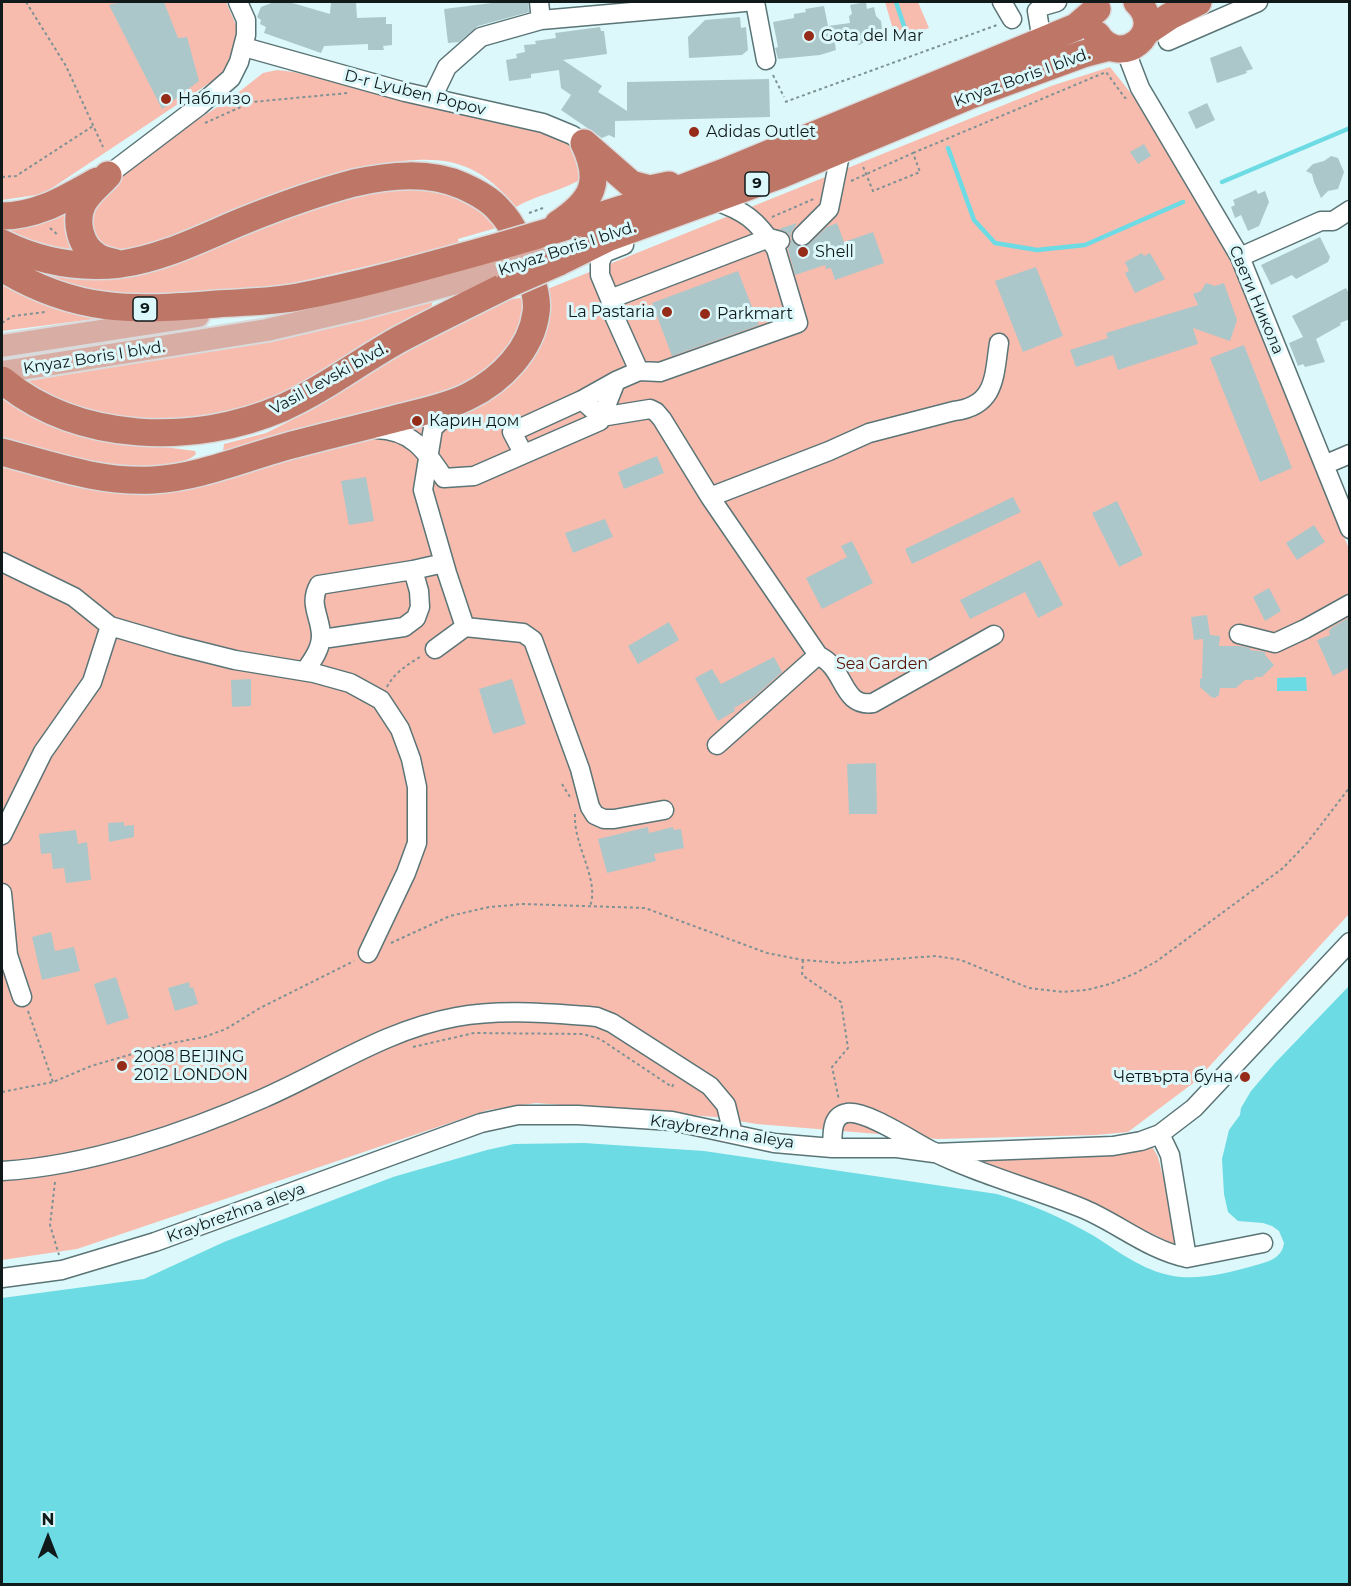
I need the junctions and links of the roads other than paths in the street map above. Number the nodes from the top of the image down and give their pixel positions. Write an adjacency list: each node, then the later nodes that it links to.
1 (238, 2): 15 (street)
2 (539, 2): 12 (street)
3 (745, 2): 12 (street)
4 (755, 2): 16 (street)
5 (1002, 2): 11 (street)
6 (1057, 2): 13 (street)
7 (1137, 2): 14 (highway)
8 (1198, 2): 14 (highway, Knyaz Boris I blvd. / 9)
9 (1258, 2): 14 (street)
10 (1100, 5): 13 (highway, Knyaz Boris I blvd. / 9); 14 (highway, 9)
11 (1012, 19)
12 (542, 20): 17 (street)
13 (1042, 41): 20 (highway, Knyaz Boris I blvd. / 9)
14 (1137, 42): 19 (highway, Knyaz Boris I blvd. / 9); 31 (street, Свети Никола)
15 (243, 47): 17 (street, D-r Lyuben Popov); 21 (street)
16 (766, 60)
17 (432, 98): 18 (street, D-r Lyuben Popov)
18 (584, 143): 20 (highway); 30 (highway)
19 (849, 146): 22 (highway, Knyaz Boris I blvd. / 9); 26 (street)
20 (722, 173): 30 (highway, Knyaz Boris I blvd. / 9)
21 (108, 175): 24 (highway); 32 (highway)
22 (712, 200): 25 (highway, Knyaz Boris I blvd. / 9); 28 (street)
23 (1350, 210): 31 (street)
24 (2, 216)
25 (648, 223): 27 (highway, Knyaz Boris I blvd. / 9); 36 (street)
26 (802, 236)
27 (610, 237): 30 (highway, Vasil Levski blvd. / 9)
28 (776, 240): 36 (street); 39 (street)
29 (2, 243): 32 (highway)
30 (553, 250): 33 (highway, Knyaz Boris I blvd. / 9, bridge); 33 (highway, Vasil Levski blvd. / 9, bridge)
31 (1240, 257): 52 (street, Свети Никола)
32 (120, 264): 42 (highway)
33 (504, 267): 35 (highway, Knyaz Boris I blvd. / 9); 40 (main road, Knyaz Boris I blvd.); 46 (highway, Vasil Levski blvd. / 9)
34 (2, 268): 35 (highway, 9)
35 (297, 297): 38 (main road, Knyaz Boris I blvd.)
36 (610, 299): 39 (street)
37 (999, 343): 53 (street)
38 (2, 346)
39 (639, 371): 41 (street)
40 (8, 374): 46 (highway, Vasil Levski blvd. / 9)
41 (616, 381): 43 (street); 44 (street)
42 (466, 398): 45 (highway); 49 (street)
43 (582, 400): 44 (street); 48 (street)
44 (601, 417): 48 (street); 53 (street)
45 (358, 428): 49 (street); 51 (highway)
46 (126, 430): 51 (highway)
47 (2, 452): 51 (highway)
48 (523, 453): 49 (street)
49 (428, 454): 56 (street)
50 (1350, 454): 52 (street)
51 (237, 462)
52 (1324, 465): 54 (street, Свети Никола)
53 (710, 497): 65 (street)
54 (1350, 529)
55 (2, 562): 59 (street)
56 (446, 568): 57 (street); 60 (street)
57 (414, 575): 63 (street); 63 (street)
58 (1350, 604): 61 (street)
59 (110, 626): 66 (street); 69 (street)
60 (465, 627): 64 (street); 68 (street)
61 (1239, 634)
62 (994, 635): 65 (street)
63 (321, 636): 66 (street)
64 (435, 649)
65 (818, 655): 67 (street)
66 (305, 671): 72 (street)
67 (717, 745)
68 (664, 810)
69 (2, 835)
70 (2, 893): 73 (street)
71 (1350, 942): 75 (street, Kraybrezhna aleya)
72 (368, 953)
73 (22, 997)
74 (733, 1134): 76 (street, Kraybrezhna aleya); 78 (street); 81 (street, Kraybrezhna aleya)
75 (1160, 1134): 77 (street, Kraybrezhna aleya); 80 (street)
76 (832, 1148): 77 (street, Kraybrezhna aleya); 77 (street)
77 (934, 1153): 80 (street)
78 (2, 1171)
79 (1263, 1243): 80 (street)
80 (1187, 1258)
81 (2, 1278)

